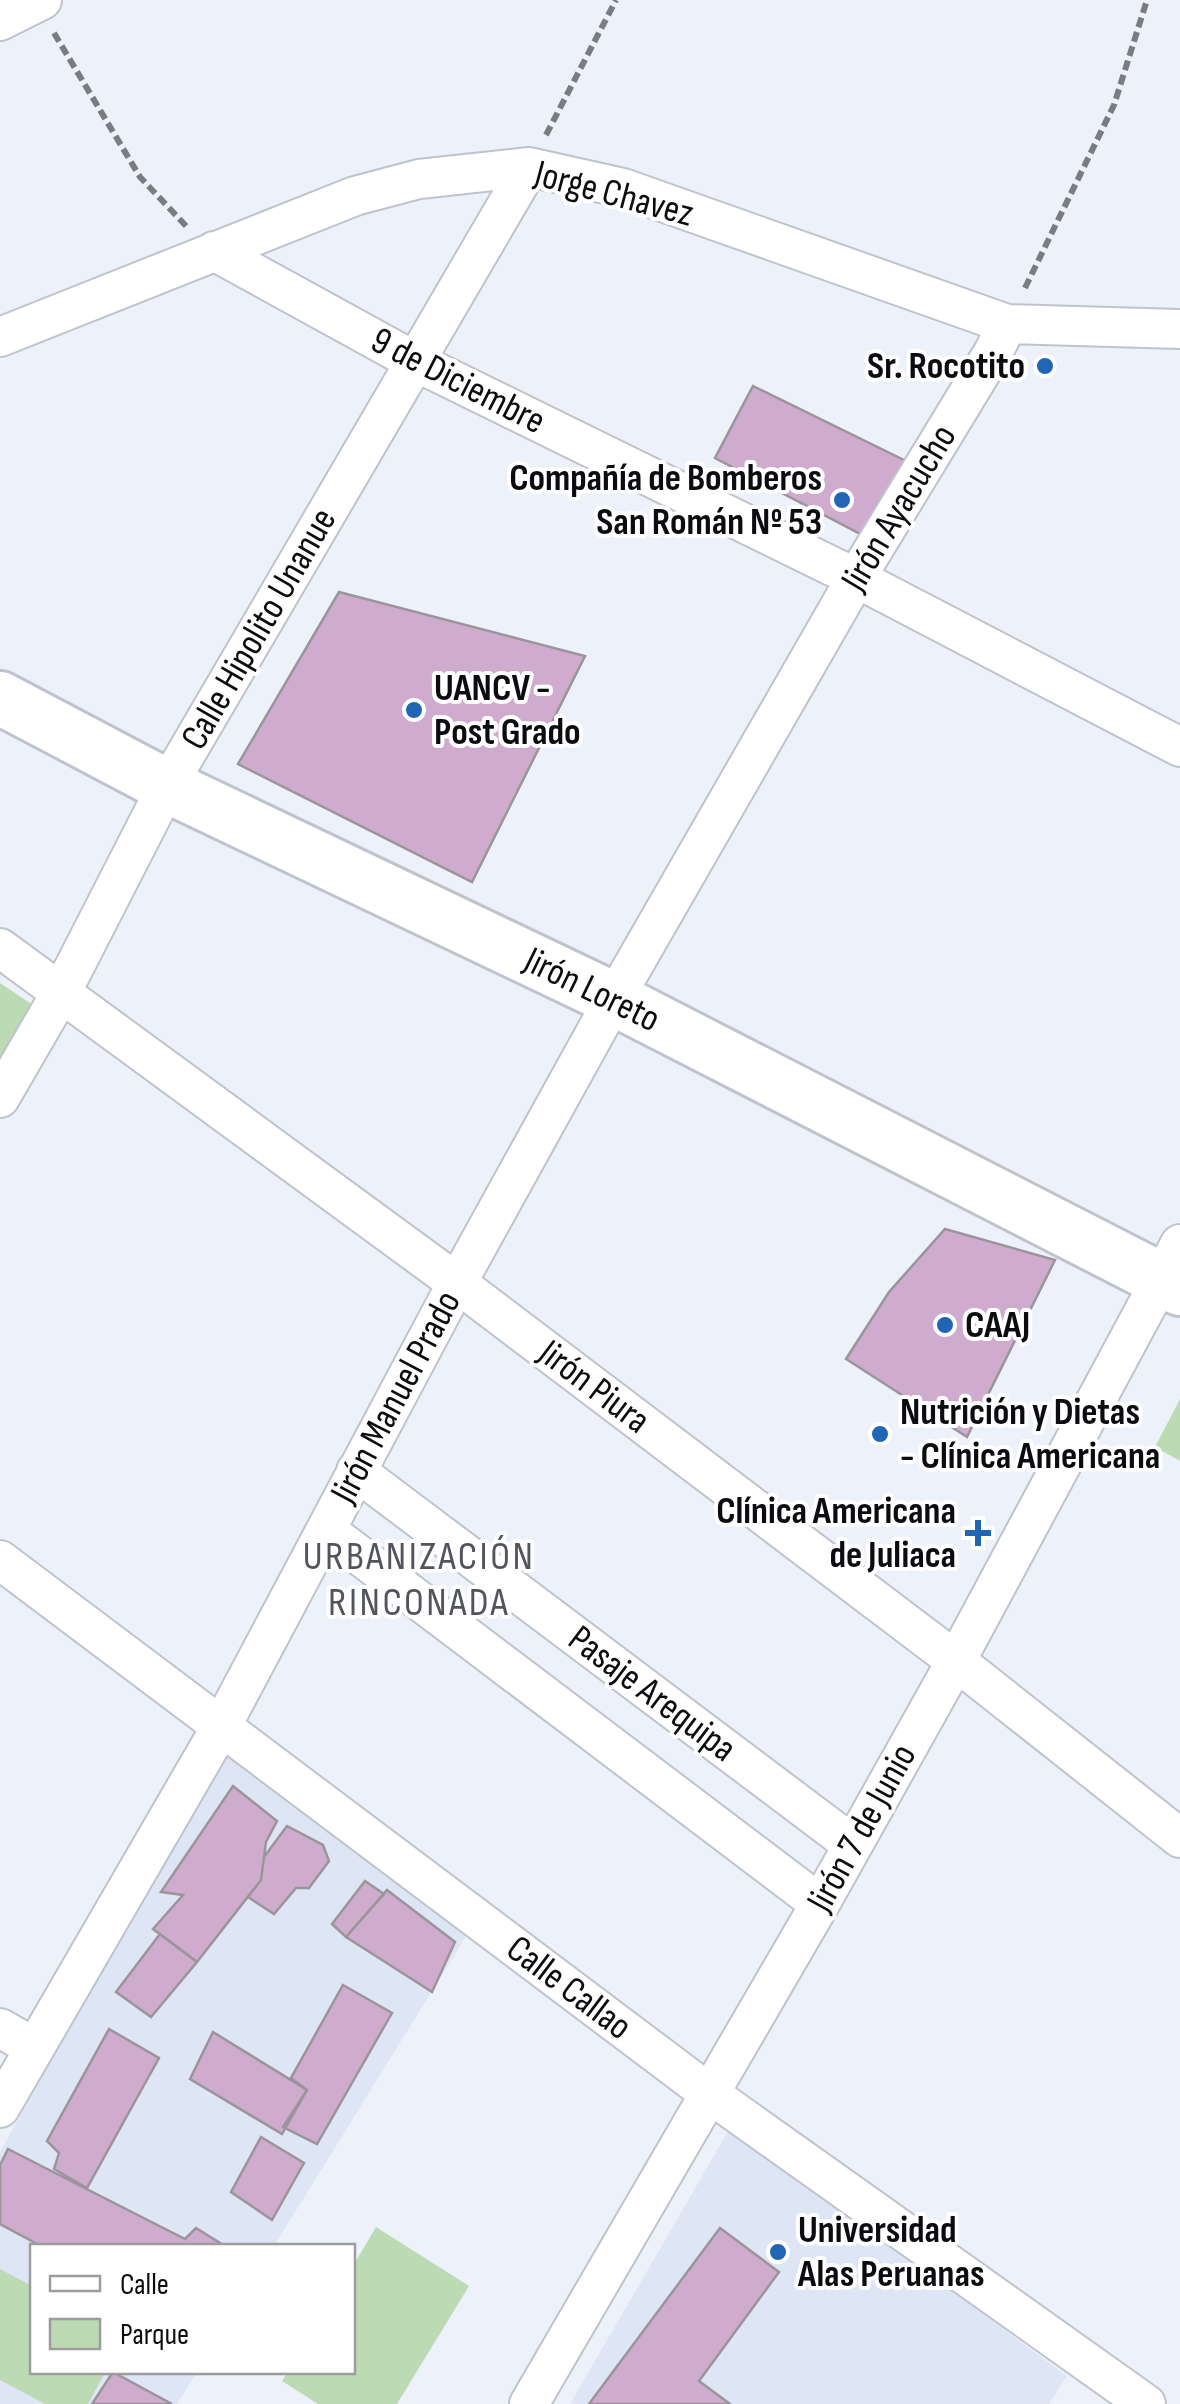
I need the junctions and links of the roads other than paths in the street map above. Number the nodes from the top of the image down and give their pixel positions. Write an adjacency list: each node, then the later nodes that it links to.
1 (530, 167): 2 (street, Jorge Chavez); 3 (street, Jorge Chavez); 6 (street, Calle Hipolito Unanue)
2 (214, 251): 5 (street, Jorge Chavez); 6 (street, 9 de Diciembre)
3 (1008, 324): 4 (street, Jorge Chavez); 7 (street, Jirón Ayacucho)
4 (1180, 330)
5 (0, 336)
6 (416, 362): 7 (street, 9 de Diciembre); 10 (street, Calle Hipolito Unanue)
7 (856, 578): 9 (street, 9 de Diciembre); 13 (street, Jirón Ayacucho)
8 (0, 698): 10 (street, Jirón Loreto)
9 (1180, 747)
10 (167, 786): 12 (street, Calle Hipolito Unanue); 13 (street, Jirón Loreto)
11 (0, 948): 12 (street, Jirón Piura)
12 (62, 992): 14 (street, Calle Hipolito Unanue); 16 (street, Jirón Piura)
13 (614, 999): 15 (street, Jirón Loreto); 16 (street, Jirón Manuel Prado)
14 (0, 1098)
15 (1174, 1271): 20 (street, Jirón 7 de Junio)
16 (456, 1284): 17 (street, Jirón Manuel Prado); 20 (street, Jirón Piura)
17 (356, 1471): 18 (street, Jirón Manuel Prado); 23 (street, Pasaje Arequipa)
18 (326, 1530): 21 (street, Jirón Manuel Prado); 24 (street, Pasaje Arequipa)
19 (0, 1560): 21 (street, Calle Callao)
20 (956, 1660): 22 (street, Jirón Piura); 23 (street, Jirón 7 de Junio)
21 (221, 1728): 26 (street, Jirón Manuel Prado); 27 (street, Calle Callao)
22 (1180, 1838)
23 (853, 1845): 24 (street, Jirón 7 de Junio)
24 (820, 1904): 27 (street, Jirón 7 de Junio)
25 (0, 2028): 26 (street)
26 (35, 2048): 28 (street, Jirón Manuel Prado)
27 (710, 2094): 29 (street, Jirón 7 de Junio); 30 (street, Calle Callao)
28 (0, 2108)
29 (529, 2404)
30 (1146, 2404)

